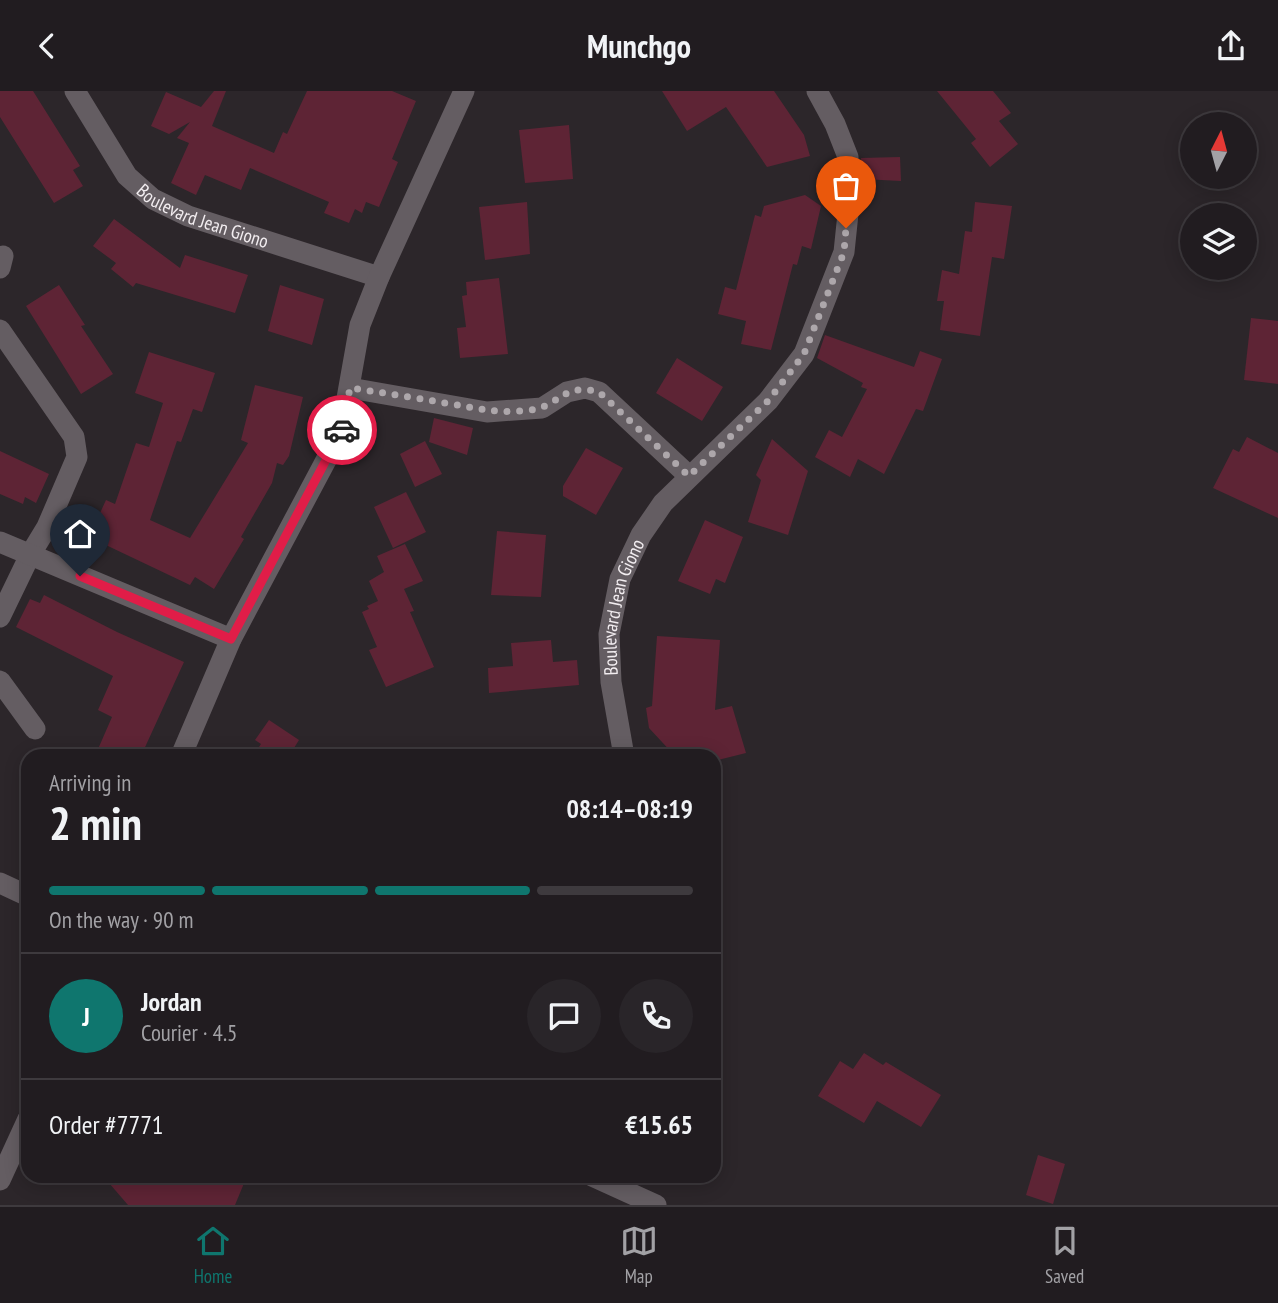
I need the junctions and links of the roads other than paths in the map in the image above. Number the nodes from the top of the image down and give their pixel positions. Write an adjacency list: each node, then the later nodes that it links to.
1 (75, 91): 4 (street, Boulevard Jean Giono)
2 (464, 91): 4 (street)
3 (817, 91): 7 (street, Boulevard Jean Giono)
4 (379, 277): 6 (street)
5 (0, 330): 9 (street)
6 (350, 388): 7 (street); 11 (street)
7 (689, 476): 15 (street, Boulevard Jean Giono)
8 (0, 542): 9 (street)
9 (30, 555): 10 (street); 11 (street)
10 (0, 617)
11 (231, 639): 14 (street)
12 (0, 681): 13 (street)
13 (35, 729)
14 (184, 749)
15 (623, 749)
16 (0, 883): 17 (street)
17 (21, 893)
18 (21, 1134): 19 (street)
19 (0, 1180)
20 (607, 1183): 21 (street)
21 (656, 1205)

